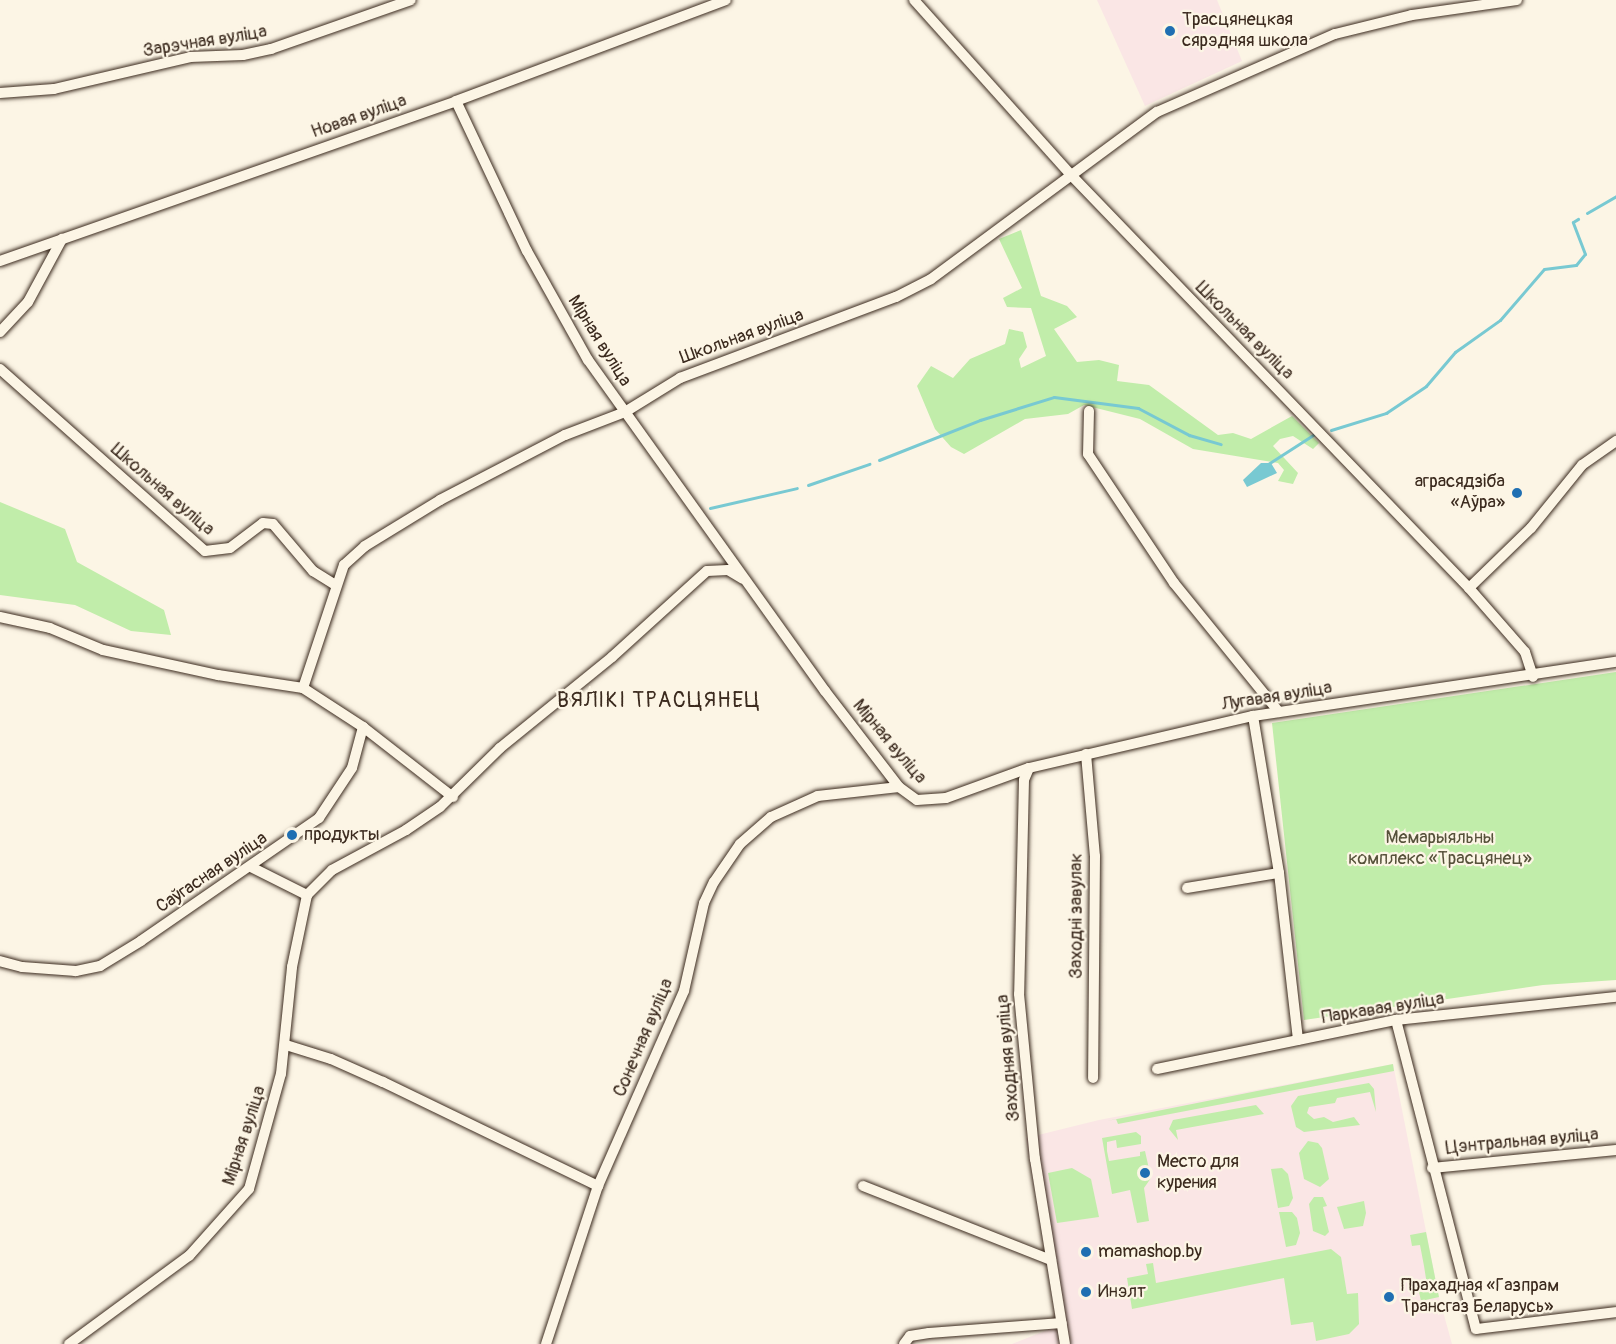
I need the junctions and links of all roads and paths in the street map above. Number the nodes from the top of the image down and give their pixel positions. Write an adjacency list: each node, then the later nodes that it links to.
1 (411, 0): 5 (street, Зарэчная вуліца)
2 (726, 0): 6 (street, Новая вуліца)
3 (914, 0): 7 (street)
4 (1517, 0): 7 (street, Школьная вуліца)
5 (0, 93)
6 (456, 101): 8 (street, Новая вуліца); 13 (street, Мірная вуліца)
7 (1072, 176): 13 (street, Школьная вуліца); 19 (street, Школьная вуліца)
8 (62, 239): 9 (street, Новая вуліца); 10 (street)
9 (0, 261)
10 (0, 332)
11 (0, 369): 18 (street, Школьная вуліца)
12 (1089, 411): 24 (street)
13 (625, 412): 15 (street, Мірная вуліца); 18 (street, Школьная вуліца)
14 (1616, 441): 19 (street)
15 (728, 555): 16 (street); 17 (street, Мірная вуліца)
16 (707, 571): 17 (street); 30 (street)
17 (746, 580): 29 (street, Мірная вуліца)
18 (335, 585): 23 (street, Школьная вуліца)
19 (1468, 588): 22 (street)
20 (0, 617): 23 (street)
21 (1616, 662): 22 (street, Лугавая вуліца)
22 (1533, 677): 24 (street, Лугавая вуліца)
23 (303, 688): 26 (street)
24 (1279, 712): 25 (street, Лугавая вуліца)
25 (1253, 716): 27 (street, Лугавая вуліца); 32 (street)
26 (363, 727): 30 (street); 31 (street, Саўгасная вуліца)
27 (1086, 754): 28 (street, Лугавая вуліца); 41 (street, Заходні завулак)
28 (1029, 768): 29 (street, Мірная вуліца); 46 (street, Заходняя вуліца)
29 (899, 787): 44 (street, Сонечная вуліца)
30 (453, 797): 34 (street)
31 (251, 867): 34 (street); 35 (street, Саўгасная вуліца)
32 (1279, 873): 33 (street); 38 (street)
33 (1187, 888)
34 (307, 895): 39 (street, Мірная вуліца)
35 (0, 961)
36 (1616, 997): 37 (street, Паркавая вуліца)
37 (1396, 1020): 38 (street, Паркавая вуліца); 43 (street, Цэнтральная вуліца)
38 (1298, 1040): 40 (street, Паркавая вуліца)
39 (285, 1045): 44 (street); 49 (street, Мірная вуліца)
40 (1157, 1069)
41 (1093, 1078)
42 (1616, 1150): 43 (street, Цэнтральная вуліца)
43 (1432, 1168): 47 (street, Цэнтральная вуліца)
44 (598, 1186): 50 (street, Сонечная вуліца)
45 (863, 1186): 46 (street)
46 (1051, 1260): 48 (street, Заходняя вуліца)
47 (1616, 1312)
48 (1062, 1323): 51 (street); 52 (street, Заходняя вуліца)
49 (69, 1344)
50 (546, 1344)
51 (903, 1344)
52 (1065, 1344)

